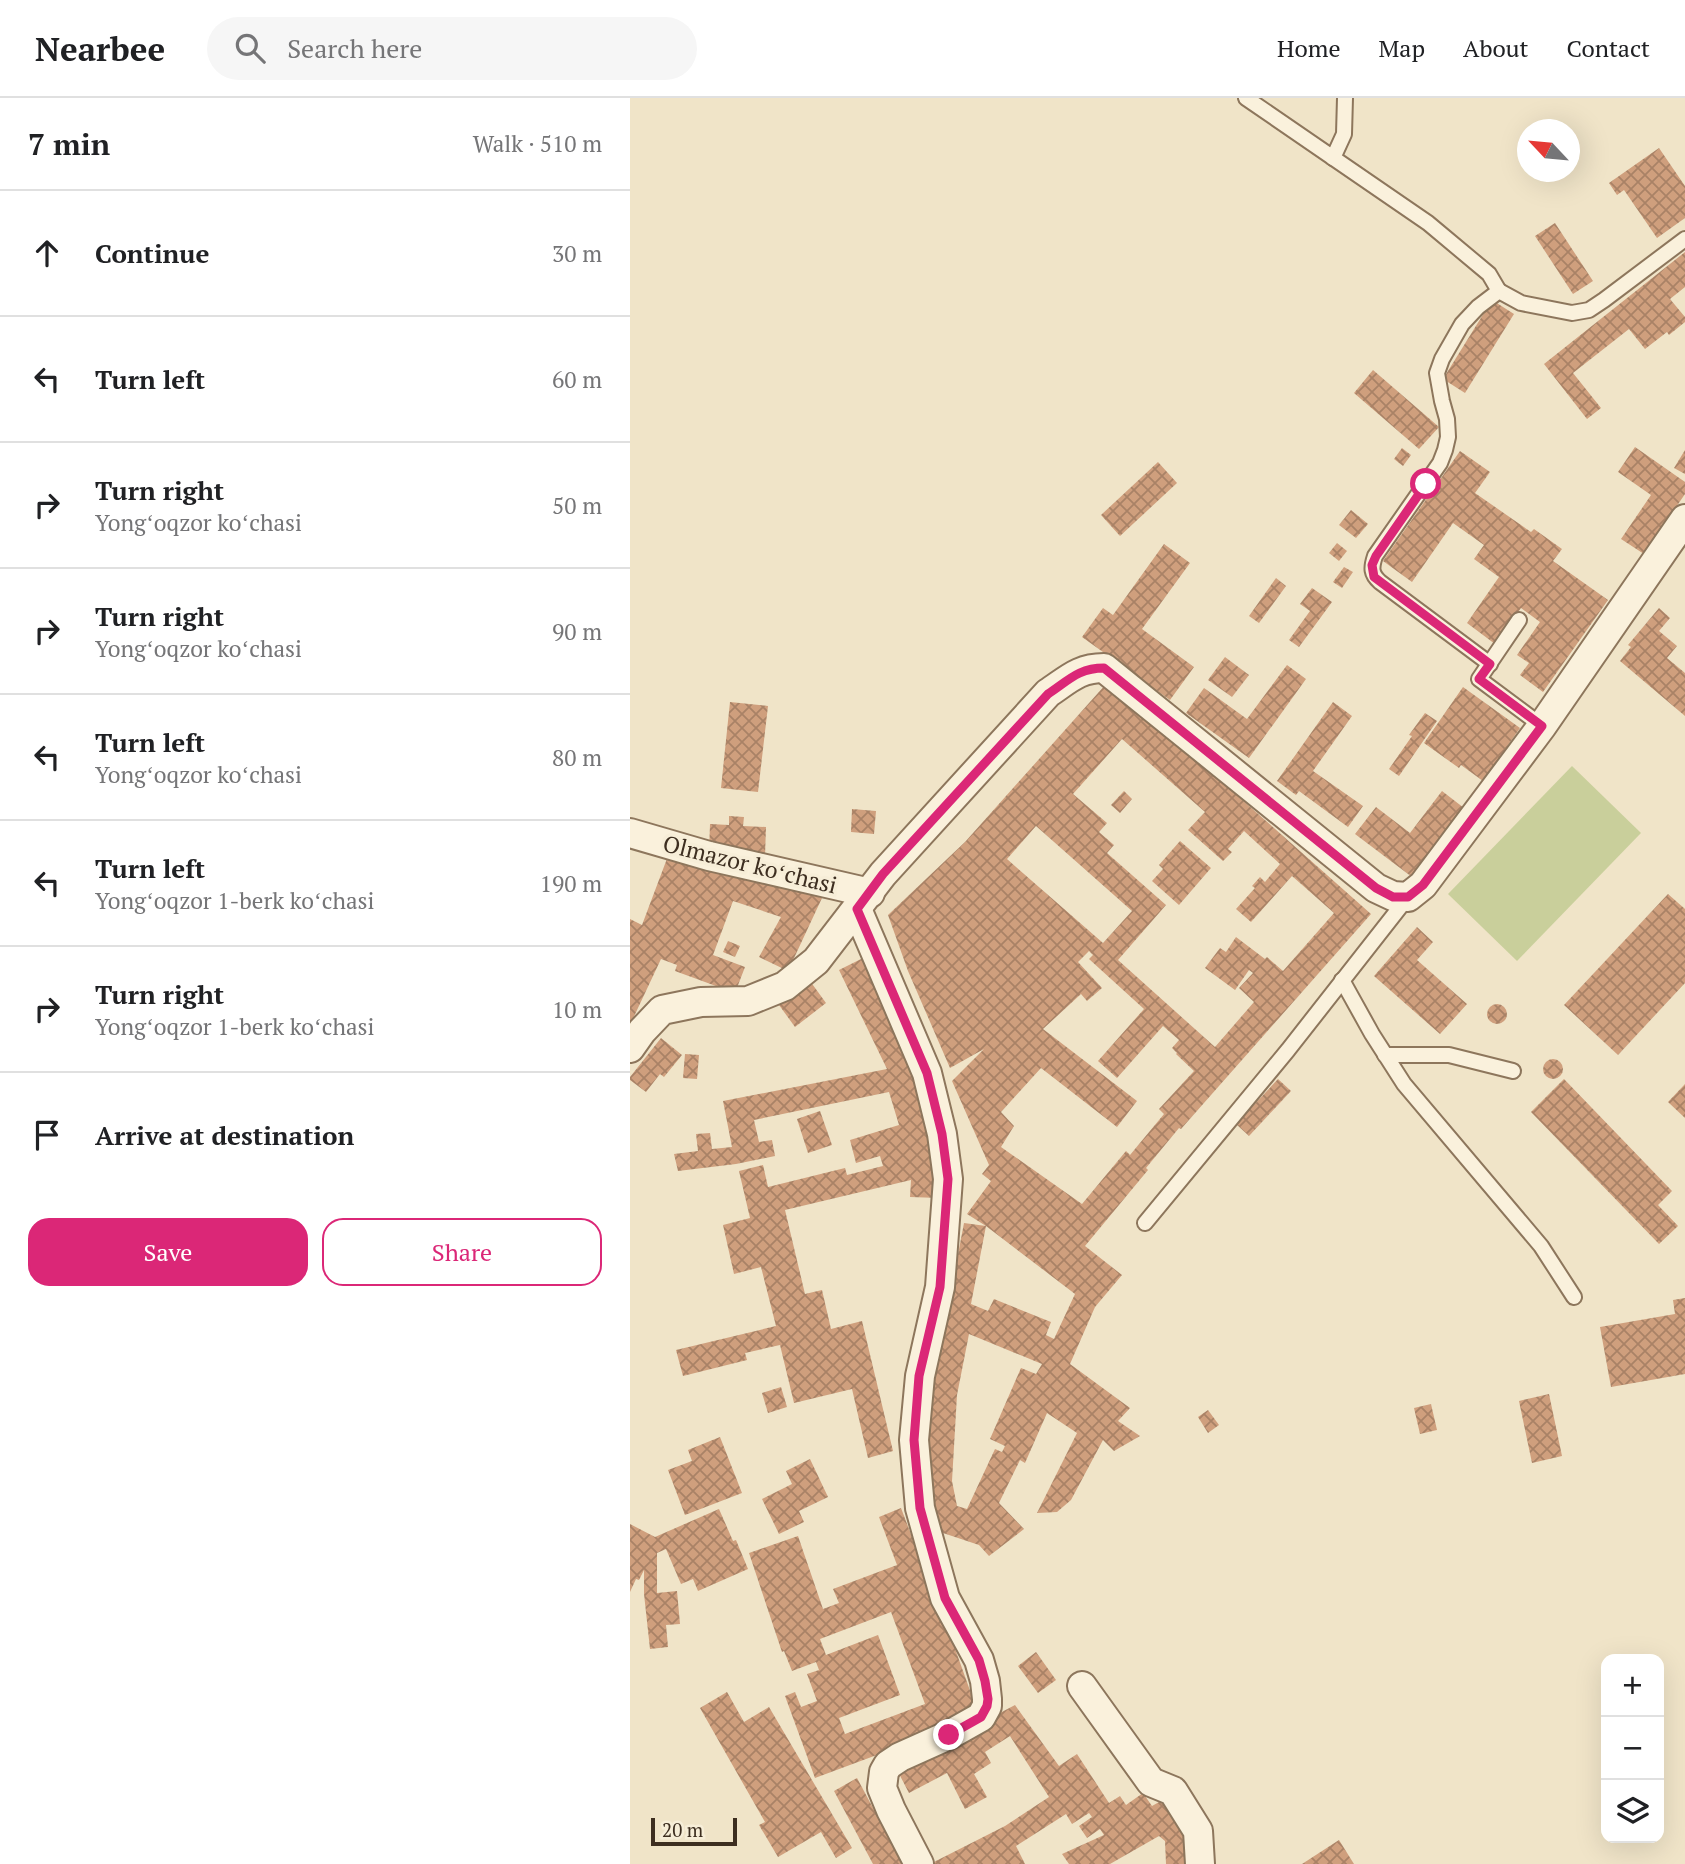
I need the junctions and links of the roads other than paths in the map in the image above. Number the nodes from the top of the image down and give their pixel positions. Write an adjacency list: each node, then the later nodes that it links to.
1 (1246, 98): 3 (lane)
2 (1345, 98): 3 (lane)
3 (1333, 158): 5 (lane)
4 (1685, 239): 5 (lane)
5 (1499, 292): 8 (lane)
6 (1685, 519): 9 (street)
7 (1519, 620): 8 (lane)
8 (1490, 664): 9 (lane)
9 (1542, 726): 11 (street)
10 (630, 833): 12 (street, Olmazor koʻchasi)
11 (1408, 897): 12 (street); 13 (lane)
12 (863, 901): 14 (street); 20 (street)
13 (1342, 979): 15 (lane); 17 (lane)
14 (630, 1048)
15 (1385, 1055): 16 (lane); 18 (lane)
16 (1513, 1071)
17 (1145, 1223)
18 (1574, 1297)
19 (1082, 1686): 21 (street)
20 (919, 1864)
21 (1200, 1864)

